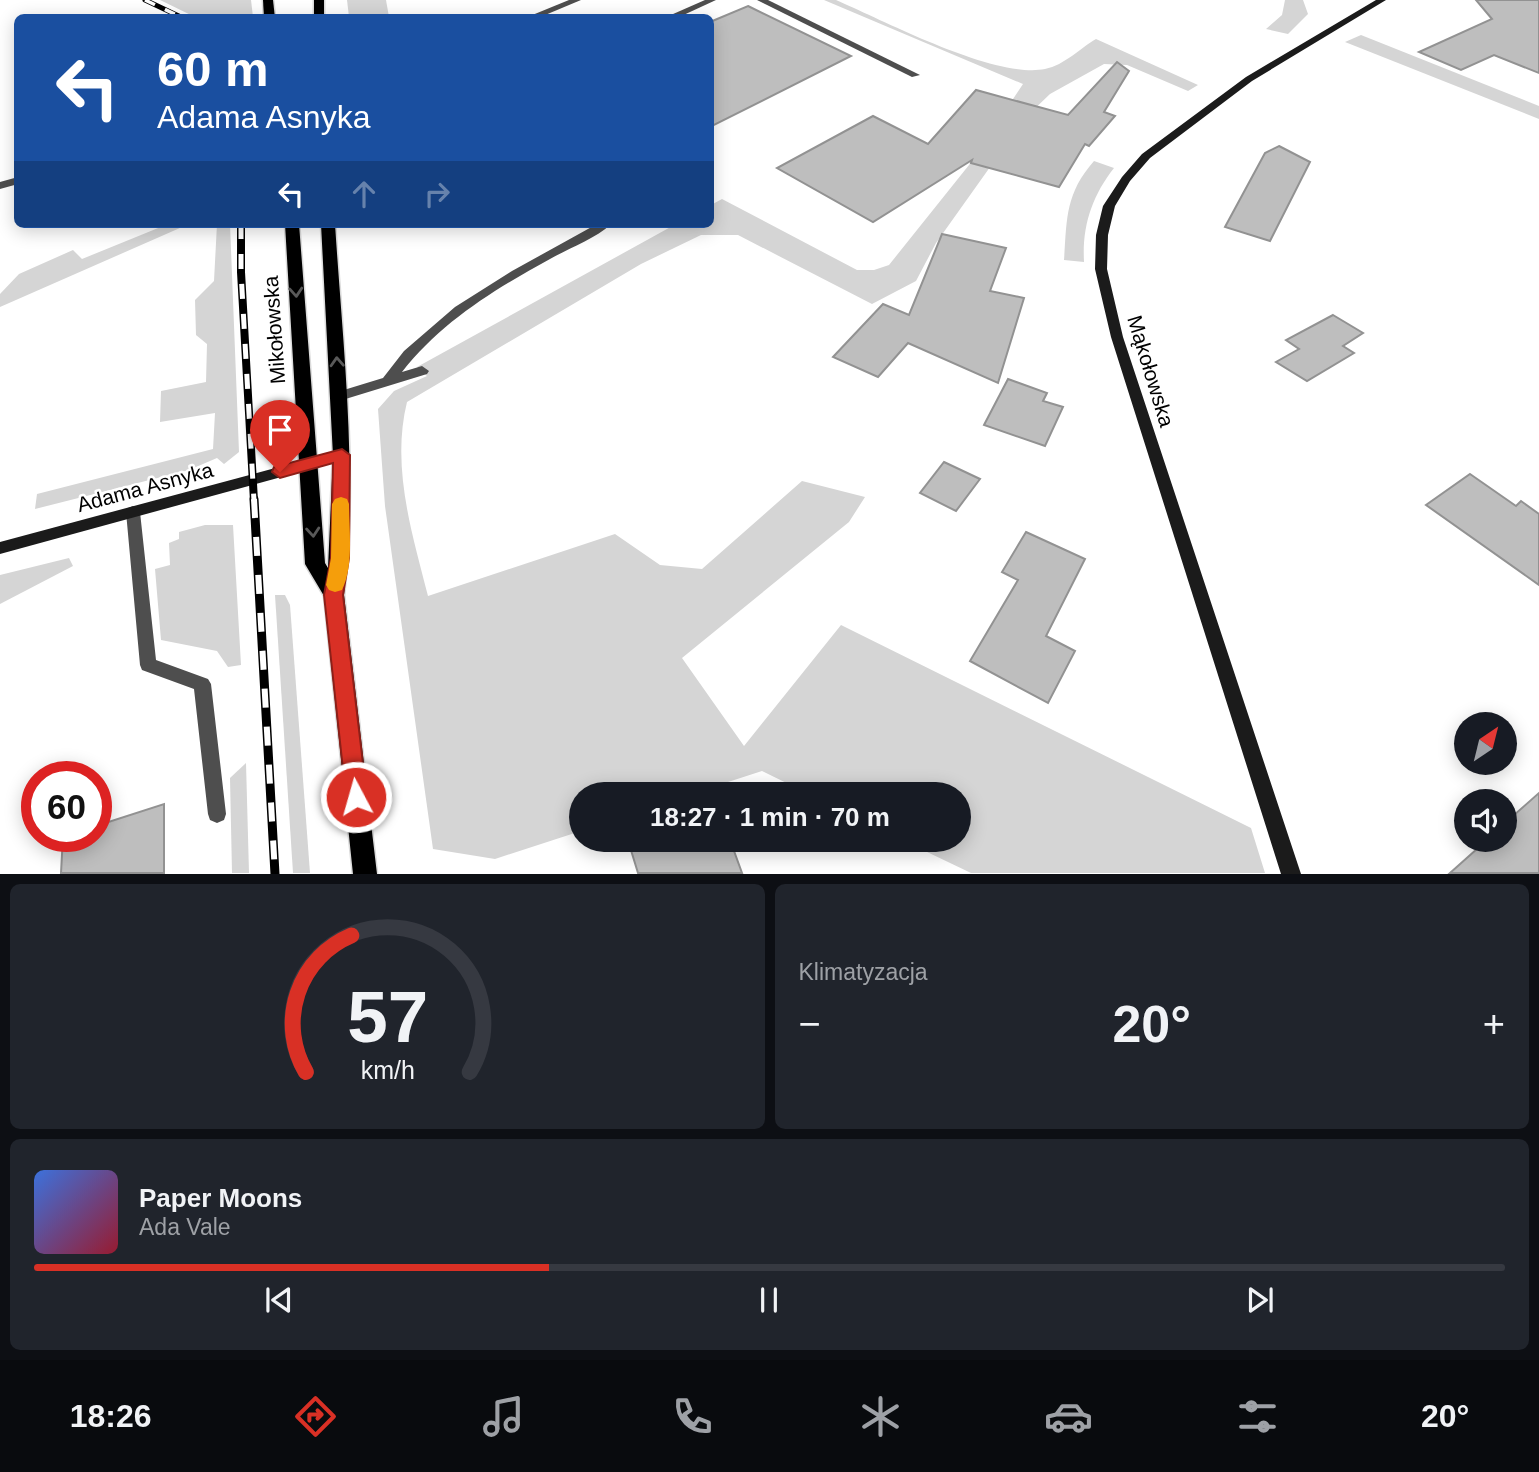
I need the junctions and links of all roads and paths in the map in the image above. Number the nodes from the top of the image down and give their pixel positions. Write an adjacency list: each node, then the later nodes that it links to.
1 (577, 0): 5 (street)
2 (712, 0): 6 (street)
3 (761, 0): 7 (street)
4 (1382, 0): 21 (street, Mąkołowska)
5 (540, 14)
6 (678, 14)
7 (915, 75)
8 (292, 228): 15 (main road, Mikołowska, one-way to 15)
9 (328, 228): 13 (main road, Mikołowska, one-way to 9)
10 (598, 228): 12 (street)
11 (422, 371): 12 (street)
12 (388, 381): 13 (street)
13 (339, 396): 14 (main road, Mikołowska)
14 (342, 455): 15 (street, Adama Asnyka); 18 (main road, Mikołowska)
15 (307, 464): 16 (street, Adama Asnyka); 18 (main road, Mikołowska, one-way to 18)
16 (133, 512): 17 (street, Adama Asnyka); 19 (street)
17 (0, 548)
18 (334, 595): 20 (main road, Mikołowska)
19 (216, 814)
20 (365, 873)
21 (1291, 873)

